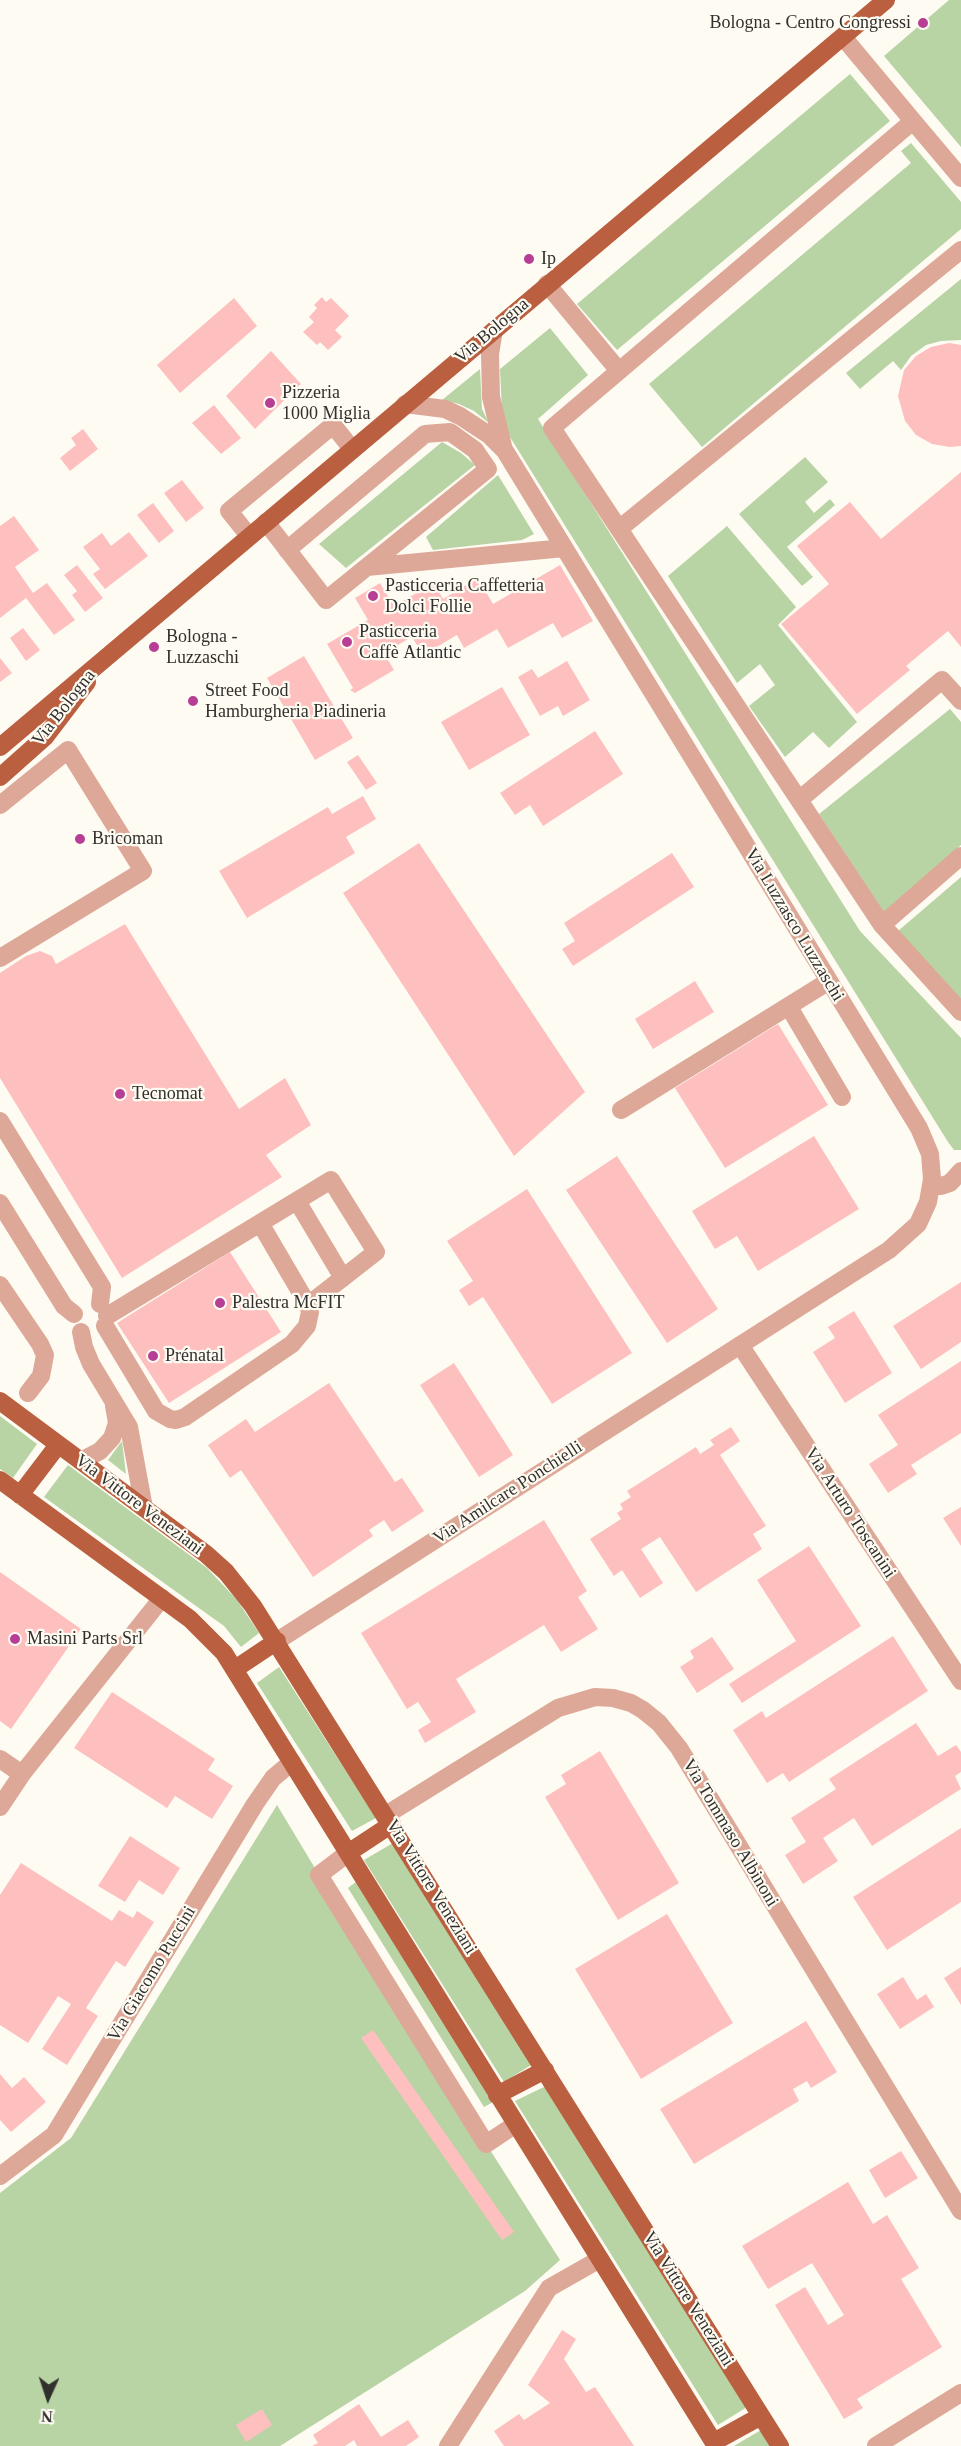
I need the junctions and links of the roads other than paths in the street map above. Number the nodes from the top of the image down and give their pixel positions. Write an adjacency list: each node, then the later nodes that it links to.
1 (886, 0): 2 (main road, Via Bologna)
2 (843, 37): 3 (street); 6 (main road, Via Bologna)
3 (913, 121): 4 (street); 8 (street)
4 (961, 178)
5 (961, 250): 13 (street)
6 (547, 284): 7 (main road, Via Bologna); 8 (street)
7 (494, 330): 9 (main road, Via Bologna); 11 (street, Via Luzzasco Luzzaschi)
8 (619, 372): 13 (street)
9 (405, 404): 10 (main road, Via Bologna); 11 (street, Via Luzzasco Luzzaschi)
10 (352, 449): 12 (main road, Via Bologna); 14 (street)
11 (505, 451): 15 (street, Via Luzzasco Luzzaschi)
12 (266, 522): 14 (main road, Via Bologna); 16 (street)
13 (619, 529): 22 (street)
14 (249, 536): 18 (main road, Via Bologna)
15 (564, 548): 17 (street); 27 (street, Via Luzzasco Luzzaschi)
16 (287, 550): 17 (street); 17 (street)
17 (367, 567)
18 (100, 663): 20 (main road, Via Bologna); 21 (main road, Via Bologna)
19 (961, 701): 22 (street)
20 (0, 747)
21 (0, 777)
22 (799, 800): 25 (street)
23 (0, 805): 26 (street)
24 (961, 856): 25 (street)
25 (882, 925): 29 (street)
26 (0, 958)
27 (829, 981): 28 (street); 34 (street, Via Luzzasco Luzzaschi)
28 (789, 1007): 30 (street); 31 (street)
29 (961, 1012)
30 (842, 1097)
31 (621, 1110)
32 (0, 1121): 42 (street)
33 (961, 1171): 34 (street)
34 (931, 1186): 44 (street, Via Luzzasco Luzzaschi)
35 (297, 1201): 37 (street); 38 (street); 38 (street)
36 (0, 1203): 41 (street)
37 (260, 1223): 40 (street); 42 (street)
38 (343, 1278): 40 (street)
39 (0, 1286): 45 (street)
40 (308, 1305): 42 (street)
41 (74, 1314): 42 (street); 43 (street)
42 (104, 1315): 43 (street)
43 (81, 1332): 46 (street)
44 (740, 1345): 54 (street, Via Amilcare Ponchielli); 56 (street, Via Arturo Toscanini)
45 (28, 1393)
46 (111, 1398): 49 (street); 52 (street)
47 (0, 1401): 48 (main road, Via Vittore Veneziani)
48 (58, 1444): 49 (main road, Via Vittore Veneziani); 51 (main road)
49 (81, 1461): 52 (main road, Via Vittore Veneziani)
50 (0, 1480): 51 (main road)
51 (20, 1495): 53 (main road)
52 (144, 1508): 54 (main road, Via Vittore Veneziani)
53 (162, 1598): 55 (main road); 59 (street)
54 (277, 1641): 55 (main road); 61 (main road, Via Vittore Veneziani)
55 (235, 1669): 58 (main road)
56 (961, 1681)
57 (0, 1759): 59 (street)
58 (292, 1761): 62 (main road); 66 (street, Via Giacomo Puccini)
59 (22, 1774): 60 (street)
60 (0, 1807)
61 (389, 1820): 62 (main road); 63 (main road, Via Vittore Veneziani); 67 (street, Via Tommaso Albinoni)
62 (348, 1853): 64 (main road); 65 (street)
63 (545, 2070): 64 (main road); 70 (main road, Via Vittore Veneziani)
64 (497, 2095): 65 (main road)
65 (516, 2124): 68 (main road)
66 (0, 2176)
67 (961, 2211)
68 (600, 2259): 71 (main road); 72 (street)
69 (961, 2392): 74 (street)
70 (761, 2416): 71 (main road); 73 (main road, Via Vittore Veneziani)
71 (715, 2444)
72 (448, 2446)
73 (780, 2446)
74 (876, 2446)

